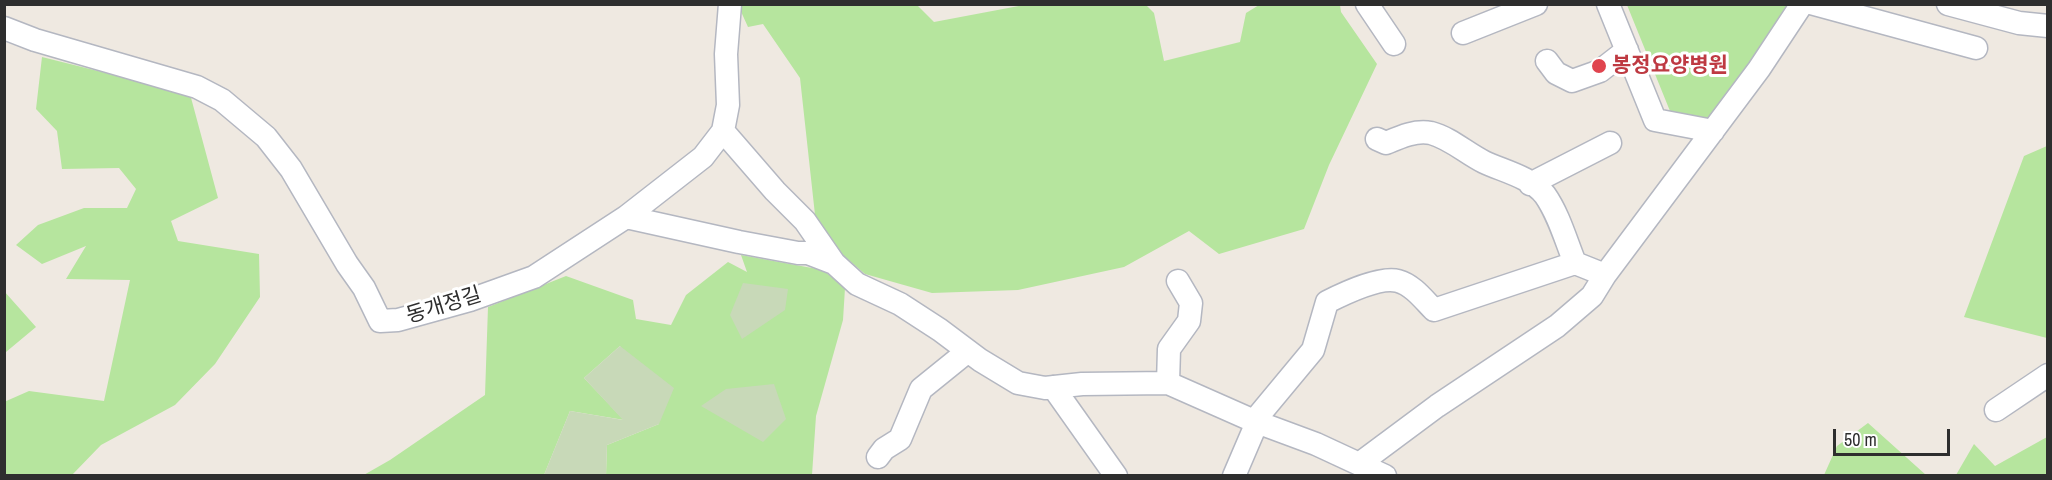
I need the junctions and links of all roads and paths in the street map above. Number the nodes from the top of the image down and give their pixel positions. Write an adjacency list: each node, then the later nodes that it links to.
1 (730, 4): 15 (street, 동개정길)
2 (1367, 4): 11 (street)
3 (1536, 4): 10 (street)
4 (1608, 4): 13 (street)
5 (1802, 4): 16 (street)
6 (1814, 4): 12 (street)
7 (1948, 4): 8 (street)
8 (2048, 26)
9 (4, 28): 20 (street, 동개정길)
10 (1463, 33)
11 (1394, 44)
12 (1976, 48)
13 (1627, 50): 14 (street); 16 (street)
14 (1547, 61)
15 (723, 131): 20 (street, 동개정길); 21 (street)
16 (1713, 131): 23 (street)
17 (1377, 139): 19 (street)
18 (1610, 143): 19 (street)
19 (1537, 189): 22 (street)
20 (626, 217): 21 (street)
21 (834, 263): 25 (street)
22 (1575, 263): 23 (street); 30 (street)
23 (1605, 275): 32 (street)
24 (1178, 281): 27 (street)
25 (968, 351): 28 (street); 31 (street)
26 (2048, 375): 29 (street)
27 (1168, 383): 28 (street); 30 (street)
28 (1053, 387): 33 (street)
29 (1996, 410)
30 (1254, 421): 32 (street); 34 (street)
31 (878, 457)
32 (1359, 464): 35 (street)
33 (1116, 476)
34 (1234, 476)
35 (1385, 476)

